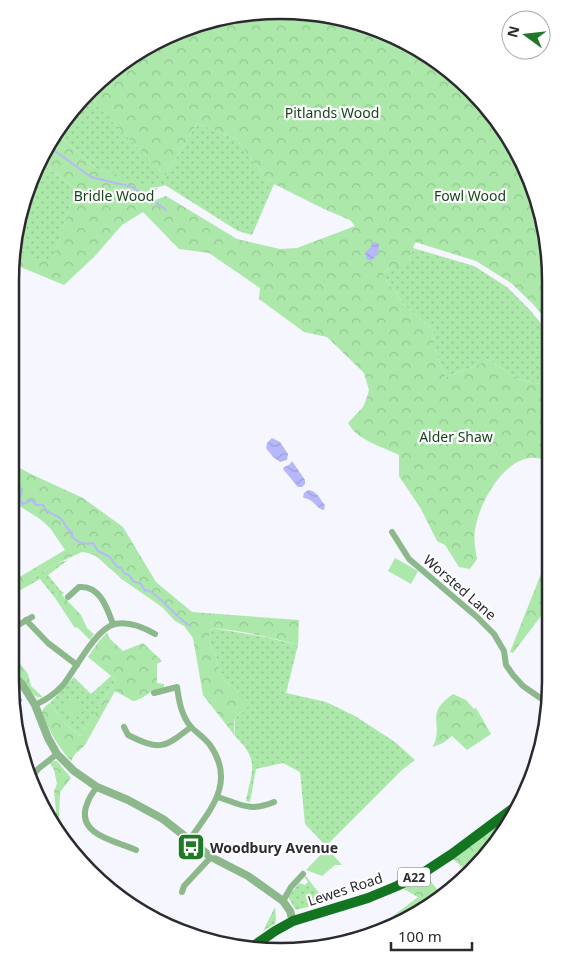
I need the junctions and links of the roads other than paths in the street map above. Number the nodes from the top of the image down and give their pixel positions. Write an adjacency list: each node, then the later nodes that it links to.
1 (392, 532): 9 (street, Worsted Lane)
2 (68, 597): 4 (street)
3 (20, 624): 6 (street)
4 (113, 624): 5 (street); 6 (street)
5 (155, 634)
6 (77, 665): 10 (street)
7 (19, 681): 10 (street)
8 (154, 693): 12 (street)
9 (542, 699)
10 (36, 705): 13 (street)
11 (124, 727): 12 (street)
12 (191, 727): 16 (street)
13 (57, 754): 14 (street); 15 (street)
14 (35, 773)
15 (97, 787): 19 (street); 20 (street)
16 (218, 797): 17 (street); 19 (street)
17 (274, 802)
18 (506, 814): 25 (highway, Lewes Road / A22)
19 (190, 839): 21 (street)
20 (136, 850)
21 (211, 857): 23 (street); 24 (street)
22 (302, 877): 24 (street)
23 (182, 892)
24 (283, 901): 25 (street)
25 (293, 921): 26 (highway, Lewes Road / A22)
26 (258, 942)

